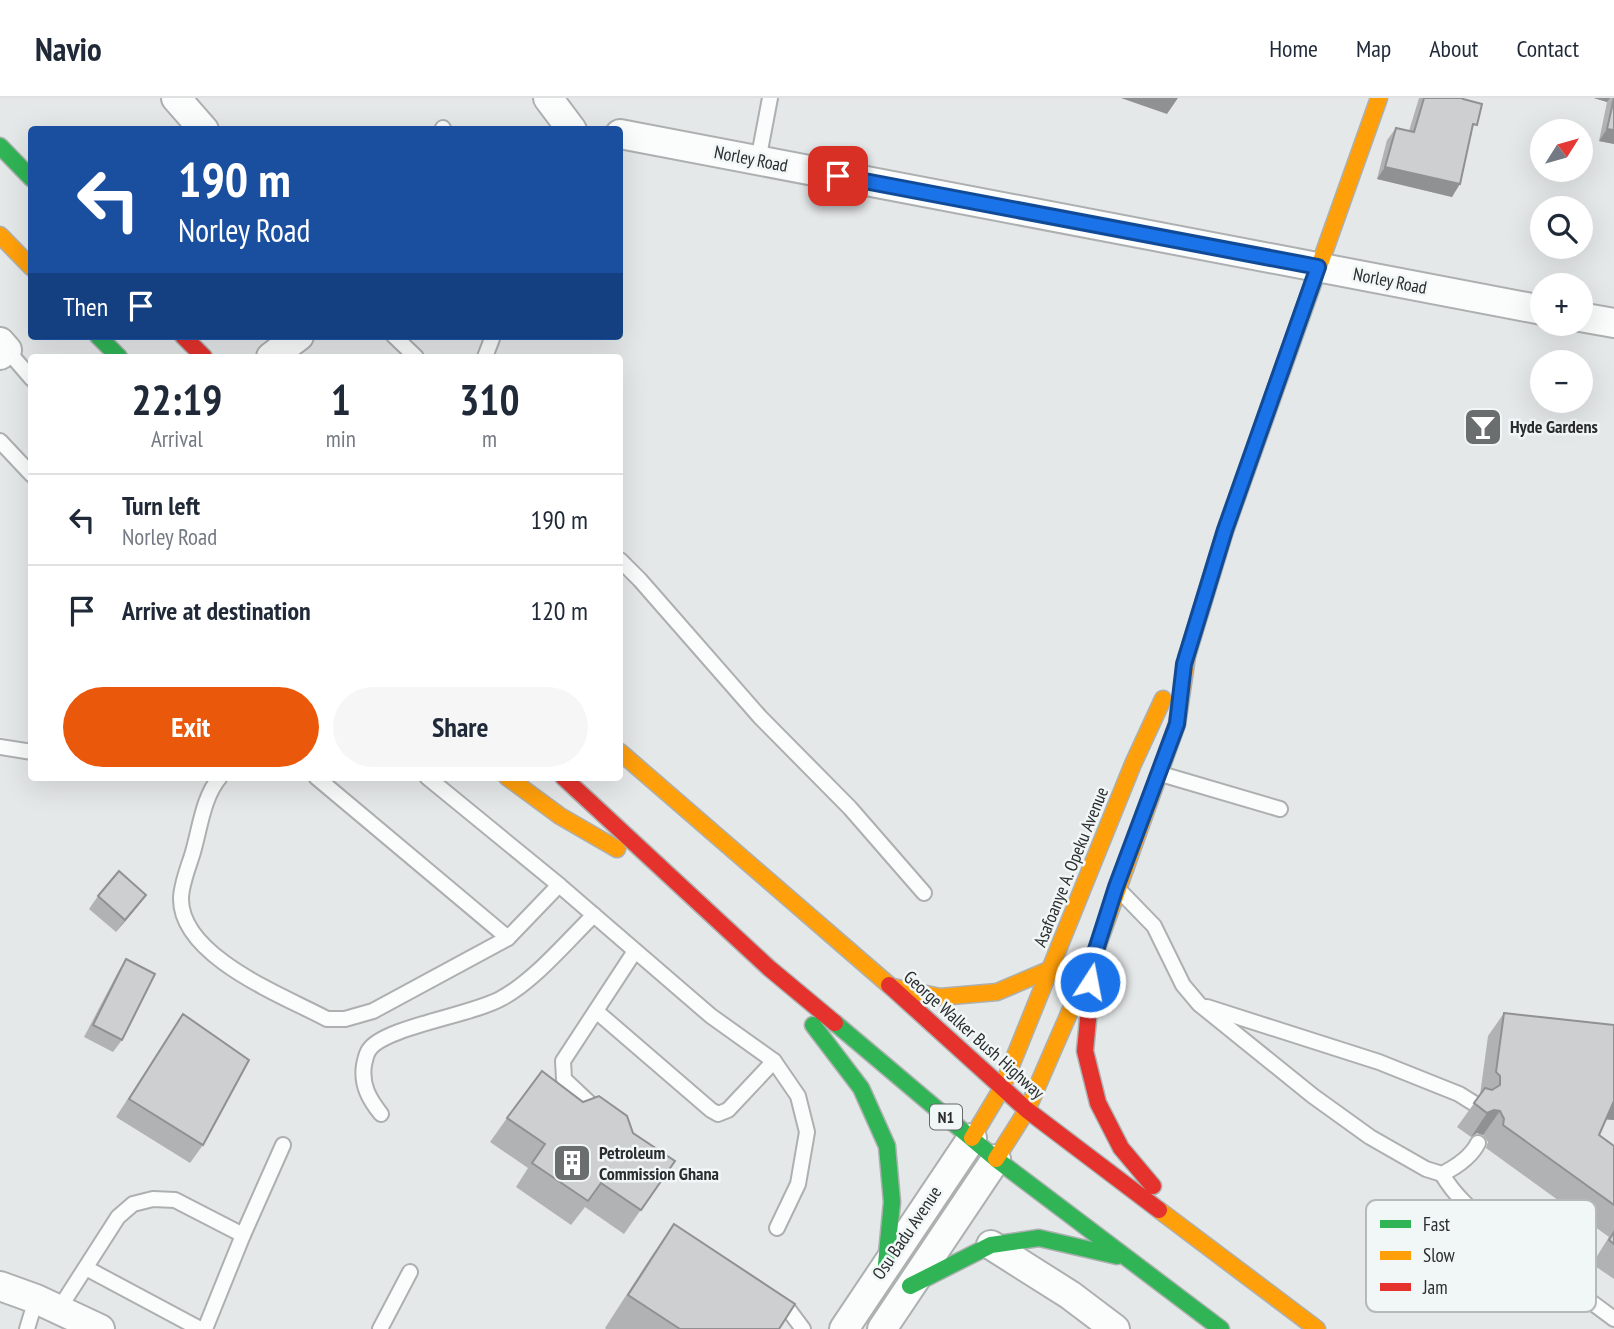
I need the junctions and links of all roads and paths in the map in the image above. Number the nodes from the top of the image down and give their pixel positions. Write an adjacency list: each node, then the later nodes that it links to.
1 (548, 98): 4 (street)
2 (770, 98): 7 (lane)
3 (1379, 98): 11 (main road, Asafoanye A. Opeku Avenue)
4 (569, 126)
5 (623, 136): 7 (street, Norley Road)
6 (0, 146): 8 (main road)
7 (758, 161): 11 (street, Norley Road)
8 (28, 174)
9 (0, 235): 10 (main road)
10 (28, 264)
11 (1318, 267): 12 (street, Norley Road); 28 (main road, Asafoanye A. Opeku Avenue)
12 (1530, 308)
13 (1593, 319): 14 (street)
14 (1614, 323)
15 (102, 340): 20 (main road)
16 (187, 340): 21 (main road)
17 (294, 340): 22 (street)
18 (398, 340): 23 (lane)
19 (2, 349): 24 (lane)
20 (116, 354)
21 (201, 354)
22 (275, 354)
23 (413, 354)
24 (28, 375)
25 (0, 441): 26 (lane)
26 (28, 471)
27 (623, 563): 42 (lane)
28 (1184, 664): 32 (main road, Asafoanye A. Opeku Avenue); 48 (main road, Asafoanye A. Opeku Avenue)
29 (0, 747): 30 (lane)
30 (28, 751)
31 (623, 755): 49 (main road, George Walker Bush Highway)
32 (1159, 774): 38 (lane); 41 (main road, Asafoanye A. Opeku Avenue)
33 (218, 781): 44 (lane)
34 (321, 781): 44 (lane)
35 (433, 781): 39 (lane)
36 (512, 781): 40 (main road)
37 (567, 781): 40 (main road, N1)
38 (1280, 809)
39 (559, 886): 43 (lane); 44 (lane)
40 (680, 886): 47 (main road, N1)
41 (1116, 887): 46 (main road, Asafoanye A. Opeku Avenue); 50 (lane)
42 (924, 892)
43 (594, 915): 45 (lane); 56 (lane)
44 (508, 937)
45 (635, 951): 51 (lane); 52 (lane)
46 (1094, 956): 55 (main road, Asafoanye A. Opeku Avenue); 66 (main road)
47 (769, 968): 58 (main road, N1); 69 (main road)
48 (1051, 969): 49 (main road); 53 (main road, Asafoanye A. Opeku Avenue)
49 (891, 986): 53 (main road, George Walker Bush Highway)
50 (1199, 1004): 54 (lane); 62 (lane)
51 (596, 1011): 52 (lane); 57 (lane)
52 (774, 1061): 64 (lane)
53 (1002, 1088): 55 (main road, George Walker Bush Highway); 58 (main road, Asafoanye A. Opeku Avenue)
54 (1475, 1104)
55 (1027, 1110): 61 (main road, Asafoanye A. Opeku Avenue); 66 (main road, George Walker Bush Highway)
56 (381, 1114)
57 (614, 1126)
58 (972, 1138): 61 (main road, N1); 69 (street, Osu Badu Avenue)
59 (1478, 1143): 62 (lane)
60 (283, 1145): 65 (lane)
61 (996, 1159): 68 (main road, N1); 73 (street, Osu Badu Avenue)
62 (1442, 1174): 63 (lane)
63 (1461, 1200)
64 (778, 1228)
65 (243, 1235): 70 (lane); 80 (lane)
66 (1200, 1242): 87 (main road, George Walker Bush Highway)
67 (991, 1245): 68 (main road); 73 (main road); 85 (street)
68 (1129, 1259): 86 (main road, N1)
69 (886, 1264): 83 (street, Osu Badu Avenue)
70 (86, 1268): 74 (lane); 80 (lane)
71 (410, 1272): 81 (lane)
72 (0, 1286): 74 (street)
73 (910, 1286): 84 (street, Osu Badu Avenue)
74 (47, 1304): 78 (lane); 79 (street)
75 (1596, 1305): 77 (lane)
76 (788, 1309): 82 (lane)
77 (1614, 1319)
78 (27, 1329)
79 (100, 1329)
80 (203, 1329)
81 (380, 1329)
82 (803, 1329)
83 (844, 1329)
84 (882, 1329)
85 (1115, 1329)
86 (1221, 1329)
87 (1317, 1329)

